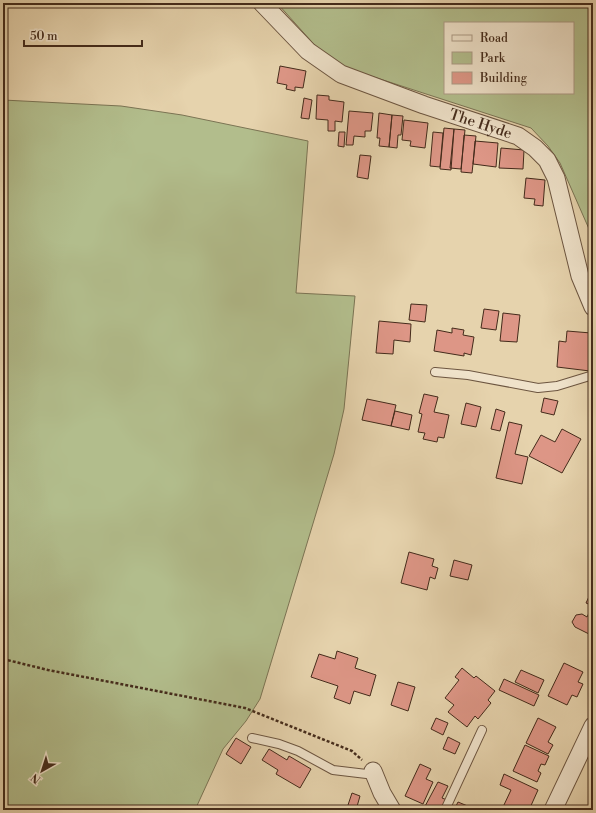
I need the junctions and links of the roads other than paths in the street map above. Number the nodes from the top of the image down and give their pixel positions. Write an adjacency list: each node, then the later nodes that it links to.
1 (262, 3): 2 (street, The Hyde)
2 (593, 307)
3 (435, 372): 4 (lane)
4 (593, 375)
5 (593, 726): 11 (street)
6 (482, 730): 10 (lane)
7 (252, 738): 8 (lane)
8 (374, 773): 9 (street)
9 (392, 810)
10 (445, 810)
11 (553, 810)

